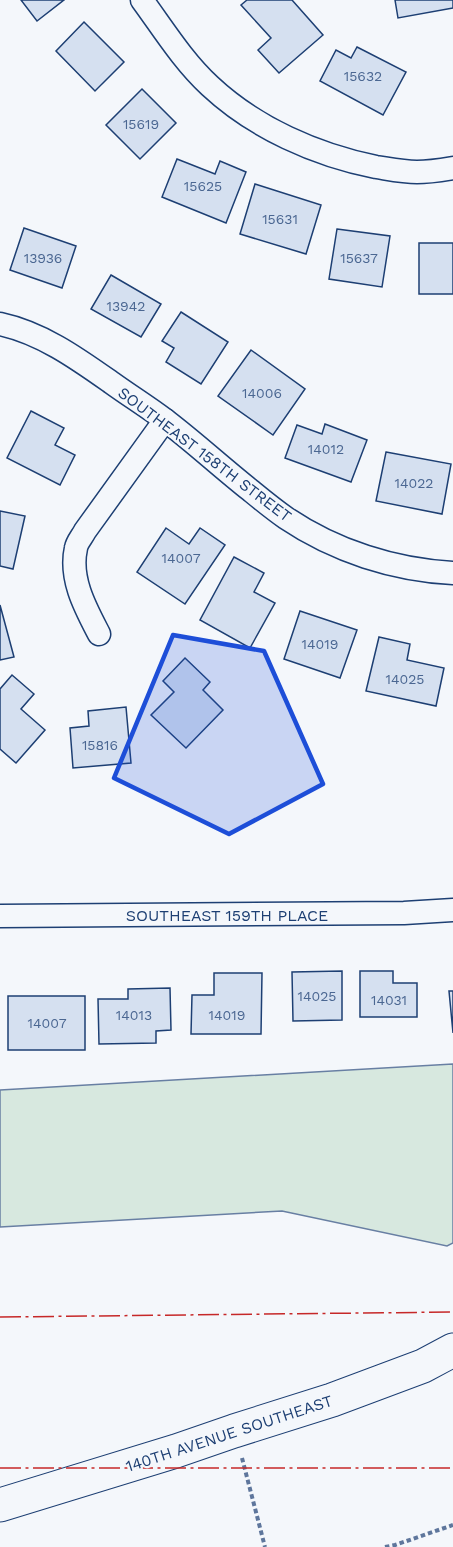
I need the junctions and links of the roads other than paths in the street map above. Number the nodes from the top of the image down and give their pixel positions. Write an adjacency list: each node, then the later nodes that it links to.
1 (142, 0): 2 (street)
2 (453, 168)
3 (0, 324): 4 (street, SOUTHEAST 158TH STREET)
4 (165, 420): 5 (street, SOUTHEAST 158TH STREET); 6 (street)
5 (453, 573)
6 (99, 634)
7 (453, 910): 8 (street, SOUTHEAST 159TH PLACE)
8 (0, 916)
9 (453, 1350): 10 (main road, 140TH AVENUE SOUTHEAST)
10 (0, 1505)

